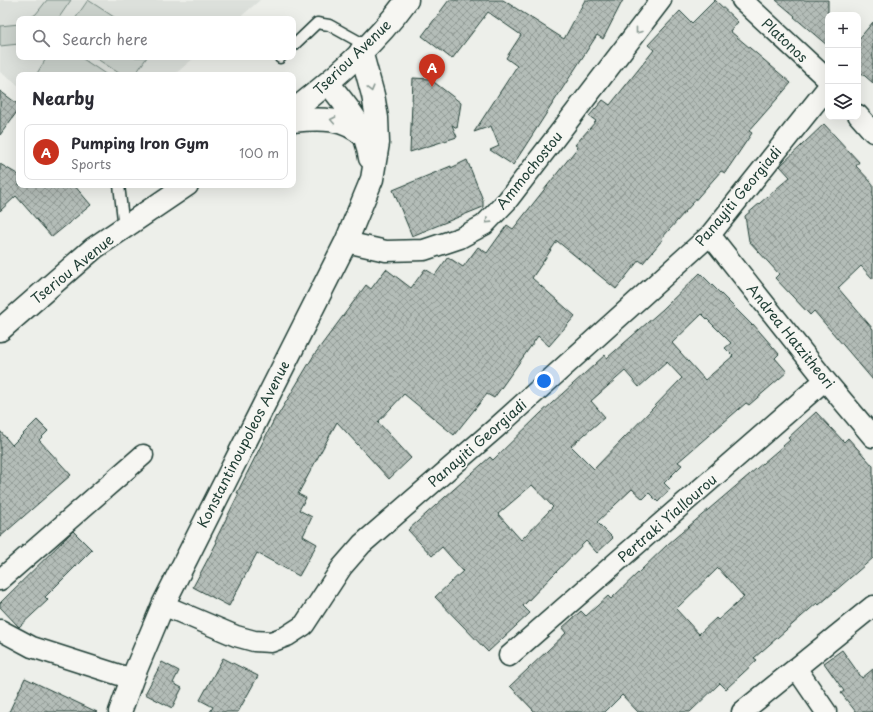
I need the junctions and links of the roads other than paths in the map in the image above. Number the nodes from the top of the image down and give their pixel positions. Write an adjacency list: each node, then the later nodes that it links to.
1 (407, 0): 5 (street, Tseriou Avenue)
2 (661, 0): 19 (street, Ammochostou, one-way to 19)
3 (742, 0): 6 (street, Platonos)
4 (296, 43): 5 (lane)
5 (364, 49): 7 (street, Tseriou Avenue); 14 (street, Konstantinoupoleos Avenue, one-way to 14)
6 (825, 77)
7 (328, 83): 9 (street, Tseriou Avenue); 13 (street)
8 (825, 90): 18 (street, Panayiti Georgiadi)
9 (296, 109)
10 (861, 118): 12 (street)
11 (296, 121): 13 (street, one-way to 11)
12 (873, 132)
13 (366, 138): 14 (street)
14 (372, 179): 19 (street, Konstantinoupoleos Avenue)
15 (119, 188): 17 (lane)
16 (183, 188): 17 (street, Tseriou Avenue)
17 (124, 228): 20 (street, Tseriou Avenue)
18 (710, 235): 21 (street, Andrea Hatzitheori); 25 (street, Panayiti Georgiadi)
19 (346, 242): 25 (street, Konstantinoupoleos Avenue)
20 (0, 330)
21 (825, 380): 22 (street, Andrea Hatzitheori); 28 (street, Pertraki Yiallourou)
22 (873, 437)
23 (143, 455): 24 (street)
24 (0, 580)
25 (163, 605): 30 (street, Konstantinoupoleos Avenue)
26 (873, 606): 29 (street)
27 (0, 630): 30 (street)
28 (509, 656)
29 (796, 668): 32 (street); 33 (street)
30 (132, 679): 31 (street, Konstantinoupoleos Avenue)
31 (120, 712)
32 (742, 712)
33 (826, 712)

